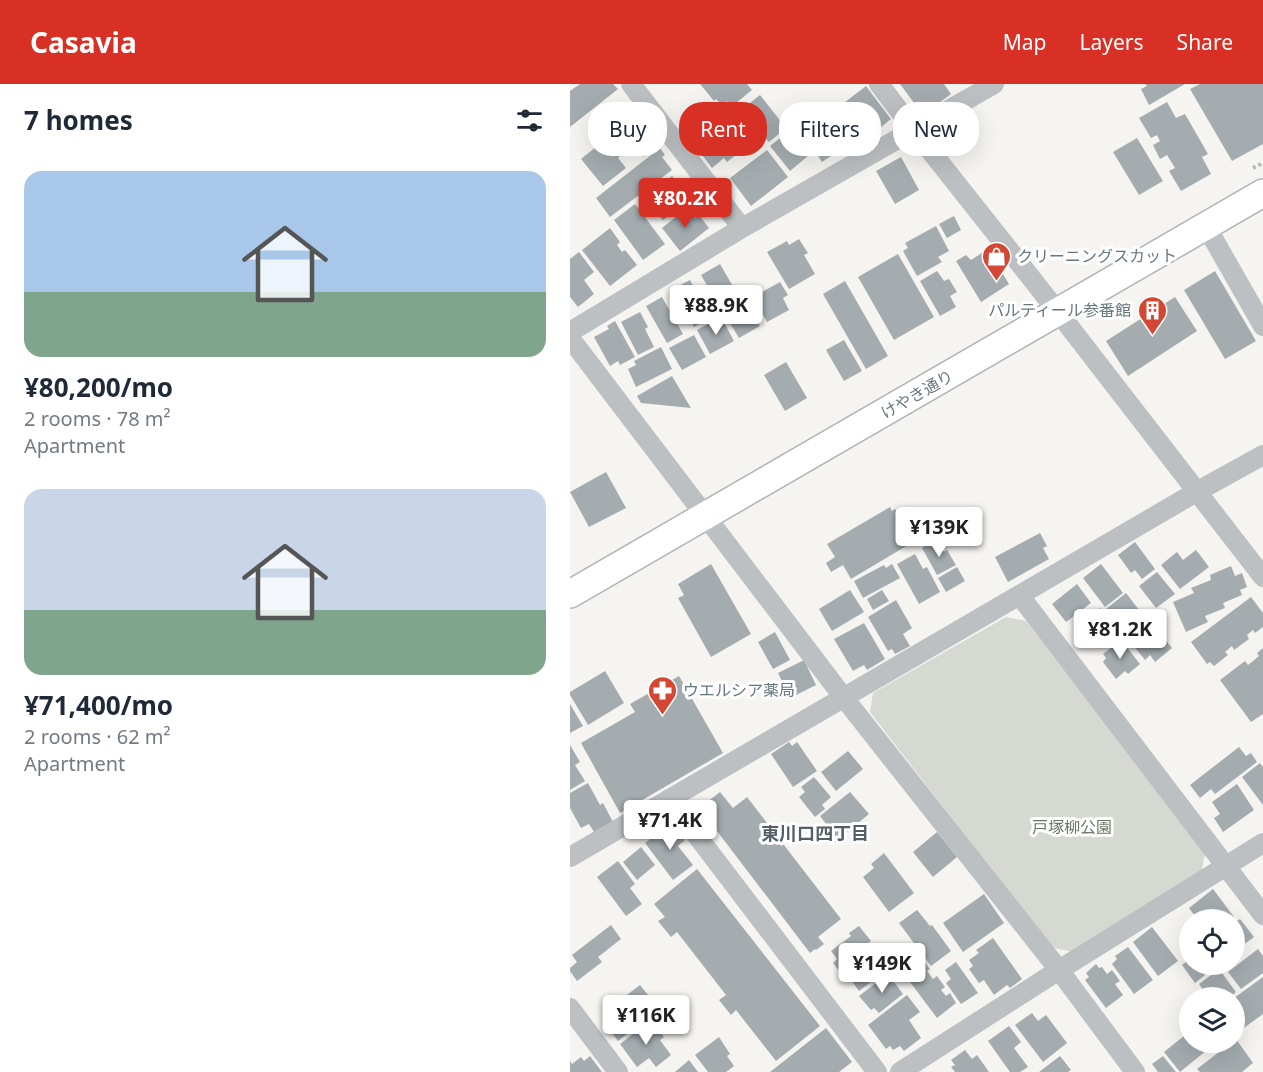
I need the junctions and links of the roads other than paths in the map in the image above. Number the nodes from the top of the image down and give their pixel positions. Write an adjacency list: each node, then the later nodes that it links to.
1 (631, 84): 10 (street)
2 (879, 84): 4 (street)
3 (994, 84): 5 (street)
4 (893, 102)
5 (963, 102)
6 (893, 142): 10 (street)
7 (935, 156): 11 (street)
8 (1263, 193): 9 (street, けやき通り)
9 (1206, 226): 11 (street, けやき通り); 12 (street)
10 (742, 228): 13 (street)
11 (1058, 312): 16 (street); 17 (street, けやき通り)
12 (1263, 326)
13 (570, 332)
14 (570, 338): 17 (street)
15 (1263, 455): 16 (street)
16 (1198, 491): 18 (street); 20 (street)
17 (705, 516): 19 (street, けやき通り); 21 (street)
18 (1263, 577)
19 (570, 594)
20 (1020, 596): 21 (street); 25 (street)
21 (844, 698): 22 (street); 27 (street)
22 (669, 799): 24 (street); 30 (street)
23 (1263, 843): 25 (street)
24 (570, 857)
25 (1225, 867): 26 (street); 27 (street)
26 (1263, 915)
27 (1059, 970): 31 (street); 32 (street)
28 (570, 1008): 29 (street)
29 (618, 1072)
30 (878, 1072)
31 (900, 1072)
32 (1135, 1072)

